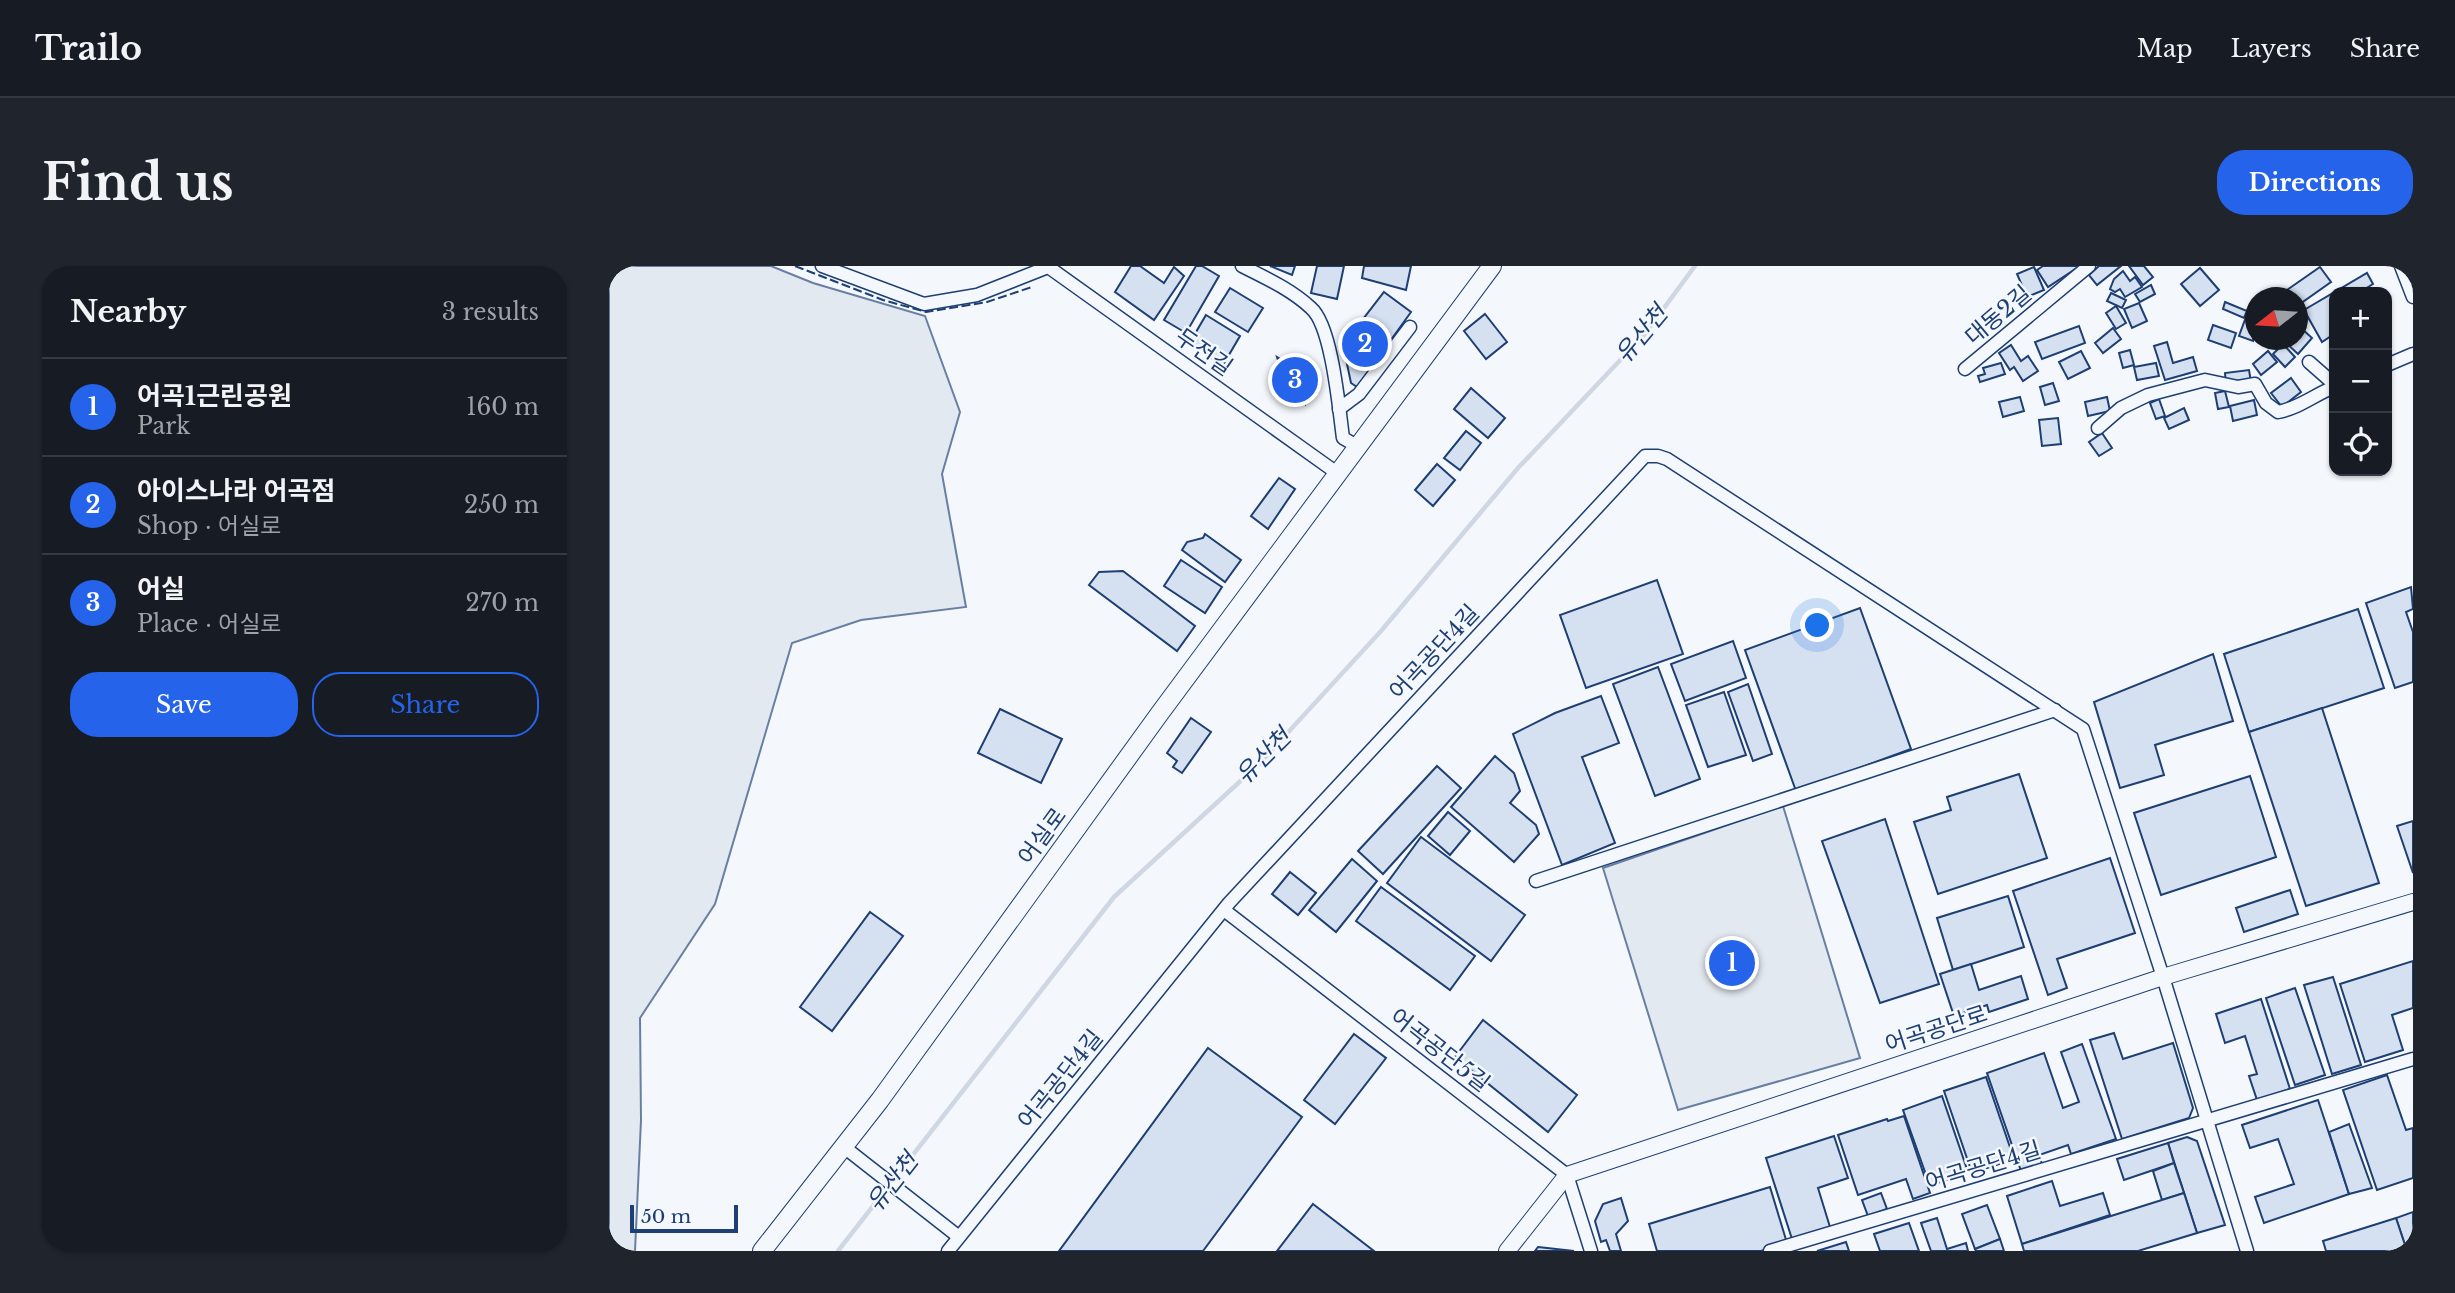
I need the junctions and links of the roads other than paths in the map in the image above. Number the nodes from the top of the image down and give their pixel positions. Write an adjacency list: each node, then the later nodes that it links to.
1 (823, 266): 2 (street)
2 (1047, 266): 18 (street, 두전길)
3 (1242, 266): 15 (street)
4 (1492, 266): 17 (main road, 어실로)
5 (2089, 266): 12 (street, 대동2길)
6 (2402, 266): 7 (street)
7 (2413, 297)
8 (1410, 327): 15 (street)
9 (2413, 354): 11 (street)
10 (2309, 362): 13 (street)
11 (2392, 363)
12 (1965, 369)
13 (2329, 381)
14 (2329, 388): 16 (street)
15 (1339, 409): 17 (street)
16 (2098, 428)
17 (1357, 446): 18 (main road, 어실로)
18 (1337, 473): 26 (main road, 어실로)
19 (2055, 710): 20 (street); 22 (street, 어곡공단4길); 23 (street, 어곡공단4길)
20 (1536, 881)
21 (2413, 902): 23 (street, 어곡공단로)
22 (1224, 910): 27 (street, 어곡공단5길); 28 (street, 어곡공단4길)
23 (2163, 977): 25 (street, 어곡공단4길); 27 (street, 어곡공단로)
24 (2413, 1059): 25 (street, 어곡공단4길)
25 (2207, 1120): 33 (street, 어곡공단4길); 34 (street, 어곡공단4길)
26 (844, 1147): 28 (street); 29 (main road, 어실로)
27 (1567, 1175): 31 (street); 32 (street)
28 (959, 1237): 30 (street, 어곡공단4길)
29 (762, 1251)
30 (948, 1251)
31 (1507, 1251)
32 (1591, 1251)
33 (1770, 1251)
34 (2246, 1251)

